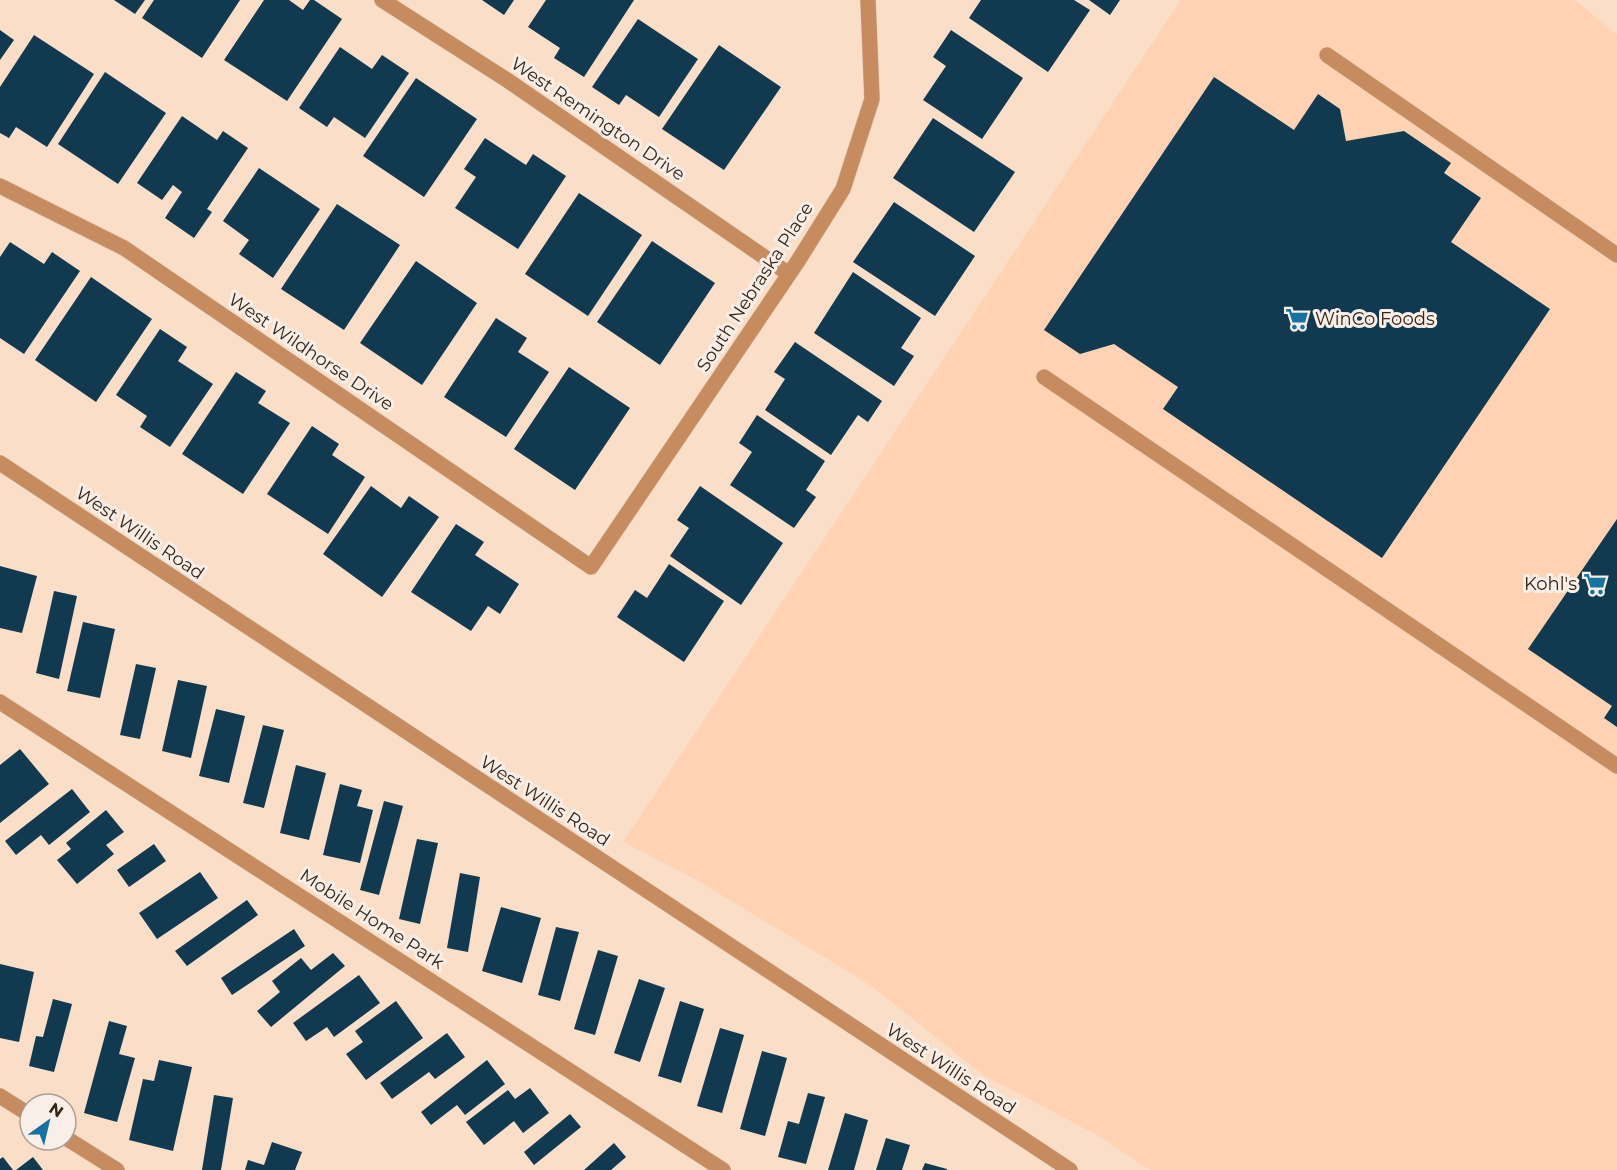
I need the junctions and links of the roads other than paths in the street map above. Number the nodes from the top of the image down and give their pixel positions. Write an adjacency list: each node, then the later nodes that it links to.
1 (382, 0): 6 (street, West Remington Drive)
2 (868, 0): 6 (street, South Nebraska Place)
3 (1327, 55): 5 (street)
4 (0, 186): 9 (street, West Wildhorse Drive)
5 (1617, 255)
6 (789, 274): 9 (street, South Nebraska Place)
7 (1044, 377): 11 (street)
8 (0, 463): 17 (street, West Willis Road)
9 (591, 567)
10 (0, 702): 16 (street, Mobile Home Park)
11 (1617, 766)
12 (0, 1096): 13 (street)
13 (18, 1107)
14 (78, 1146): 15 (street)
15 (117, 1170)
16 (723, 1170)
17 (1070, 1170)

